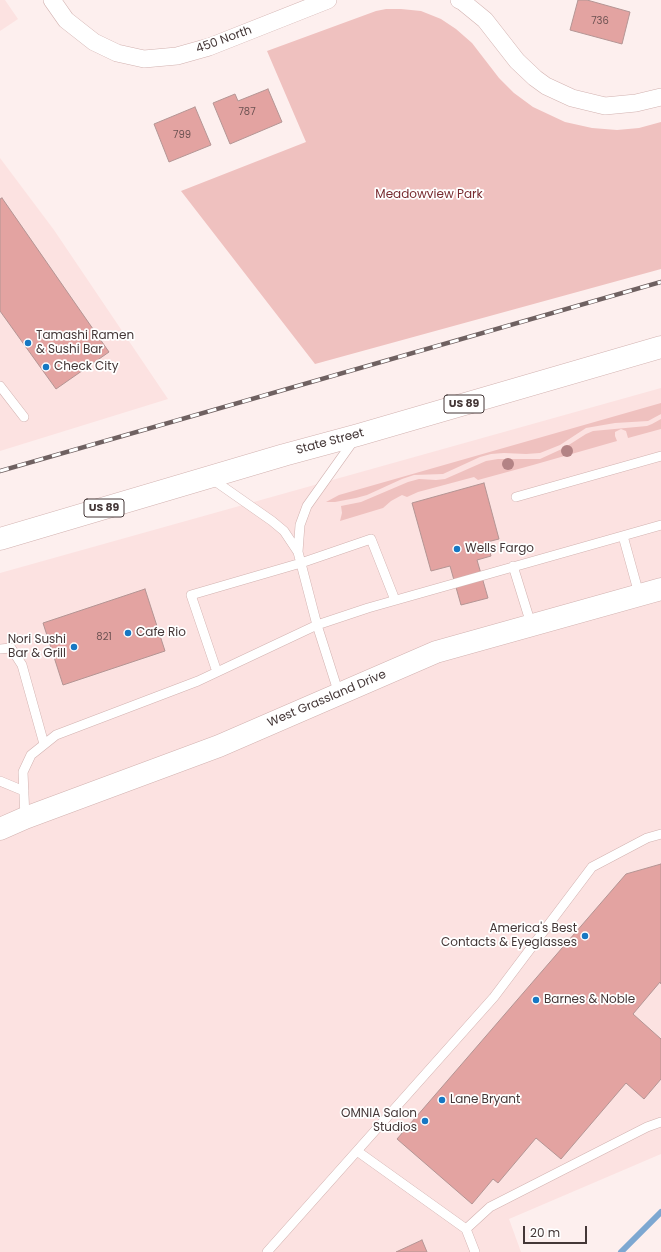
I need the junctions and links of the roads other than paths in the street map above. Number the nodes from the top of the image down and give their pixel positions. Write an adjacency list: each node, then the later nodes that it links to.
1 (52, 0): 2 (street, 450 North)
2 (328, 0)
3 (459, 0): 4 (street)
4 (661, 97)
5 (661, 347): 8 (street, State Street / US 89)
6 (0, 386): 7 (lane)
7 (24, 418)
8 (358, 435): 10 (street, State Street / US 89); 15 (lane)
9 (661, 456): 11 (lane)
10 (209, 477): 14 (street, State Street / US 89); 15 (lane)
11 (516, 497)
12 (661, 525): 13 (lane)
13 (624, 536): 17 (lane); 19 (lane)
14 (0, 539)
15 (298, 552): 16 (lane)
16 (301, 563): 20 (lane); 22 (lane); 24 (lane)
17 (513, 566): 20 (lane); 21 (lane)
18 (661, 588): 19 (street, West Grassland Drive)
19 (639, 594): 21 (street, West Grassland Drive)
20 (395, 600): 22 (lane)
21 (531, 624): 25 (street, West Grassland Drive)
22 (317, 625): 24 (lane); 25 (lane)
23 (0, 649): 26 (lane)
24 (217, 672): 26 (lane)
25 (339, 694): 29 (street, West Grassland Drive)
26 (44, 744): 28 (lane)
27 (0, 781): 28 (lane)
28 (24, 790): 29 (lane)
29 (25, 818): 30 (street, West Grassland Drive)
30 (0, 829)
31 (661, 834): 33 (lane)
32 (661, 1122): 34 (lane)
33 (357, 1151): 34 (lane); 35 (lane)
34 (466, 1229): 36 (lane)
35 (267, 1252)
36 (475, 1252)

